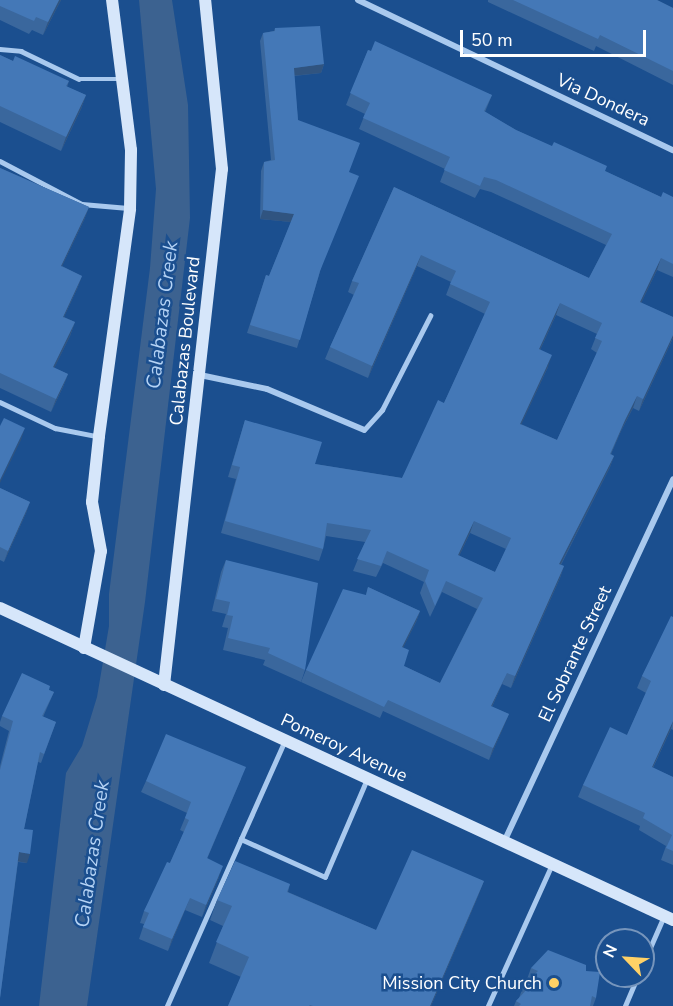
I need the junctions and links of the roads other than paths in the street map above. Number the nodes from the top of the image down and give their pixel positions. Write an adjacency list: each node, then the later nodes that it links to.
1 (112, 0): 5 (street)
2 (205, 0): 10 (street, Calabazas Boulevard)
3 (358, 0): 6 (street, Via Dondera)
4 (0, 49): 5 (lane)
5 (124, 79): 8 (street)
6 (673, 150)
7 (0, 161): 8 (lane)
8 (130, 209): 13 (street)
9 (430, 316): 12 (lane)
10 (200, 375): 12 (street); 17 (street, Calabazas Boulevard)
11 (0, 402): 13 (lane)
12 (364, 430)
13 (99, 436): 16 (street)
14 (673, 479): 21 (street, El Sobrante Street)
15 (1, 611): 16 (street, Pomeroy Avenue)
16 (84, 648): 17 (street, Pomeroy Avenue)
17 (160, 683): 18 (street, Pomeroy Avenue)
18 (285, 741): 19 (street, Pomeroy Avenue); 20 (lane)
19 (367, 779): 20 (lane); 21 (street, Pomeroy Avenue)
20 (241, 839): 26 (lane)
21 (504, 842): 22 (street, Pomeroy Avenue)
22 (552, 864): 23 (street, Pomeroy Avenue); 27 (lane)
23 (669, 918): 24 (lane)
24 (655, 943)
25 (633, 988): 28 (lane)
26 (167, 1006)
27 (488, 1006)
28 (625, 1006)

